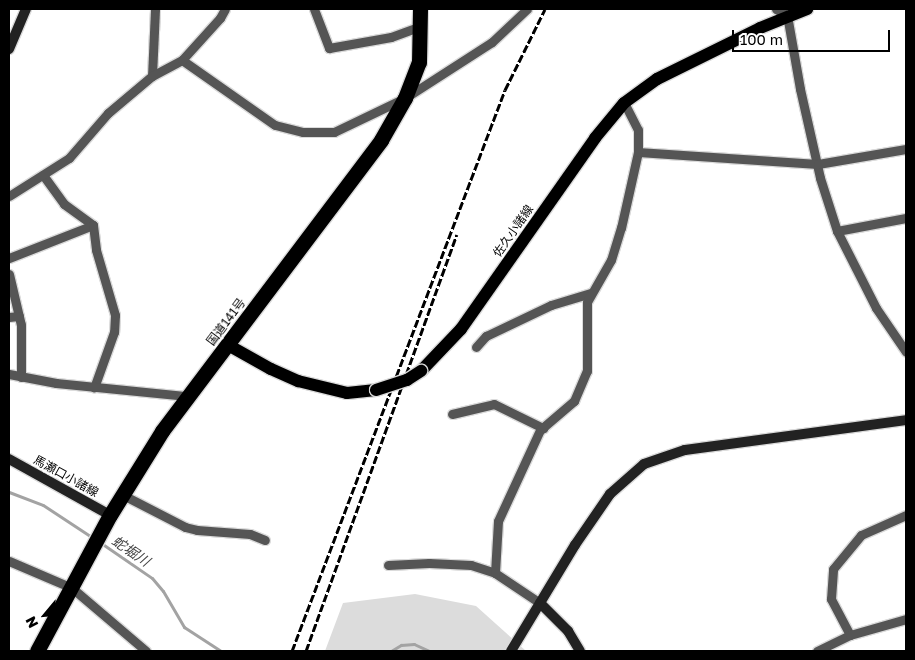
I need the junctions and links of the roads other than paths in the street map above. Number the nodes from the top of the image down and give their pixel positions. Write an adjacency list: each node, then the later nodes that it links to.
1 (26, 9): 10 (street)
2 (155, 9): 12 (street)
3 (225, 9): 11 (street)
4 (314, 9): 9 (street)
5 (420, 9): 9 (highway, 国道141号)
6 (527, 9): 13 (street)
7 (807, 9): 8 (main road, 佐久小諸線)
8 (782, 12): 14 (main road, 佐久小諸線); 17 (street)
9 (421, 26): 13 (highway, 国道141号)
10 (9, 49)
11 (182, 60): 12 (street); 13 (street)
12 (152, 76): 18 (street)
13 (405, 98): 28 (highway, 国道141号)
14 (624, 103): 16 (street); 28 (main road, 佐久小諸線, bridge)
15 (906, 148): 17 (street)
16 (638, 152): 17 (street); 25 (street)
17 (818, 164): 22 (street)
18 (43, 175): 19 (street); 21 (street)
19 (9, 196)
20 (906, 218): 22 (street)
21 (93, 225): 23 (street); 33 (street)
22 (838, 232): 30 (street)
23 (9, 258)
24 (9, 274): 27 (street)
25 (592, 293): 29 (street); 37 (street)
26 (9, 316): 27 (street)
27 (19, 316): 32 (street)
28 (228, 345): 34 (highway, 国道141号)
29 (476, 347)
30 (906, 352)
31 (9, 374): 32 (street)
32 (21, 376): 33 (street)
33 (94, 388): 34 (street)
34 (187, 396): 39 (highway, 国道141号)
35 (452, 414): 37 (street)
36 (906, 420): 47 (street)
37 (543, 428): 45 (street)
38 (9, 459): 40 (street, 馬瀬口小諸線)
39 (122, 495): 40 (highway, 国道141号); 42 (street)
40 (110, 515): 46 (highway, 国道141号)
41 (906, 515): 49 (street)
42 (265, 540)
43 (9, 561): 46 (street)
44 (388, 566): 45 (street)
45 (495, 573): 47 (street)
46 (72, 588): 50 (highway, 国道141号); 51 (street)
47 (540, 604): 52 (street); 53 (street)
48 (906, 619): 49 (street)
49 (850, 635): 54 (street)
50 (37, 651)
51 (146, 651)
52 (511, 651)
53 (580, 651)
54 (817, 651)

